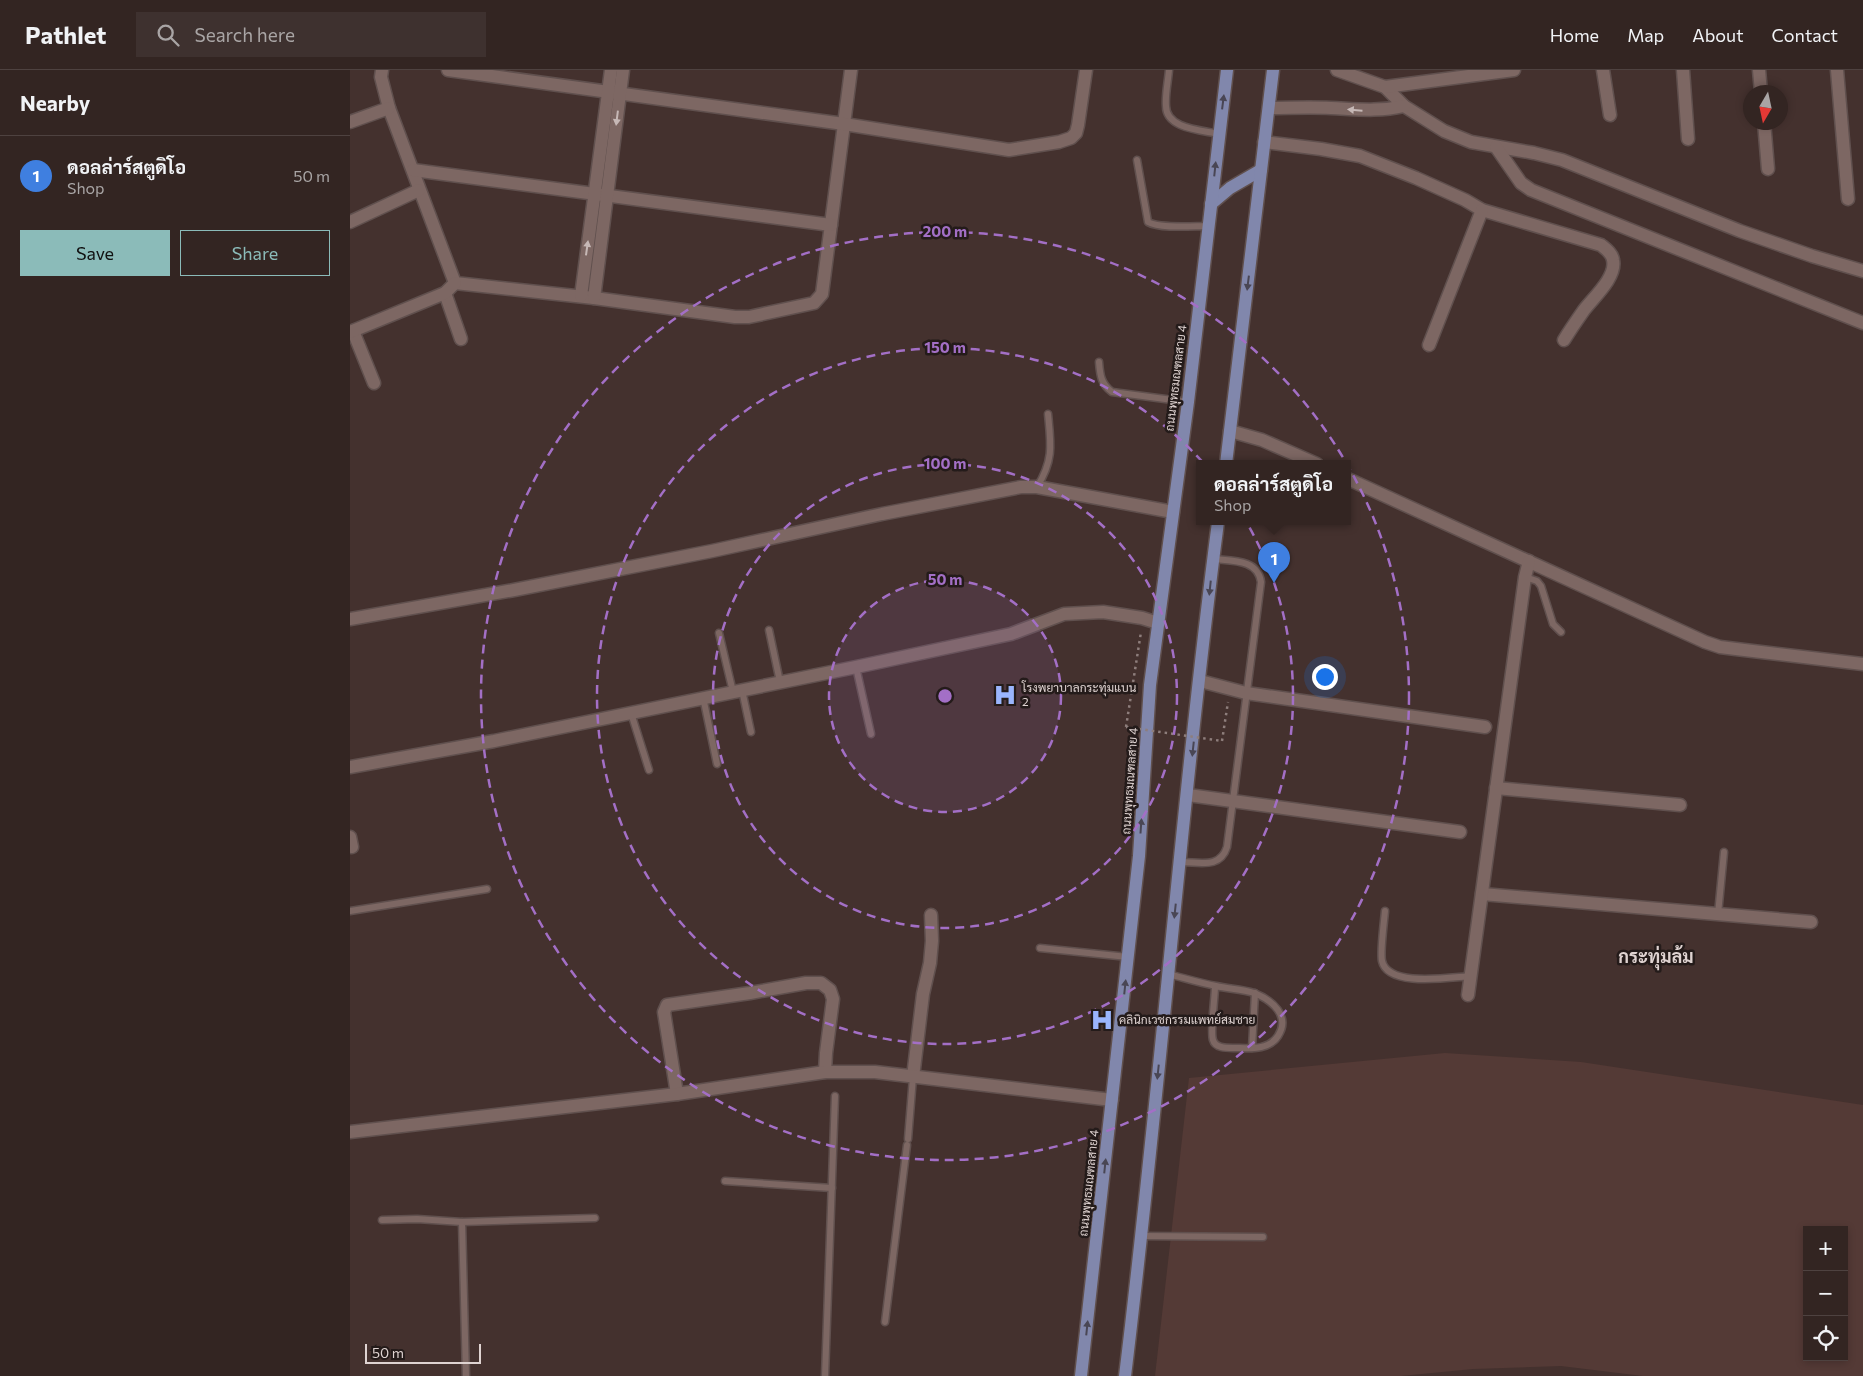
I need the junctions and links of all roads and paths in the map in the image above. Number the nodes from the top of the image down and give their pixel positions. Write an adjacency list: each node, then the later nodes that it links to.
1 (382, 70): 20 (street)
2 (448, 70): 18 (street)
3 (611, 70): 18 (street)
4 (623, 70): 18 (street)
5 (851, 70): 24 (street)
6 (1086, 70): 24 (street)
7 (1169, 70): 26 (lane)
8 (1227, 70): 26 (main road, ถนนพุทธมณฑลสาย 4, one-way to 8)
9 (1273, 70): 21 (main road)
10 (1337, 70): 17 (street)
11 (1514, 70): 17 (street)
12 (1603, 70): 22 (street)
13 (1683, 70): 27 (street)
14 (1759, 70): 16 (street)
15 (1837, 70): 36 (street)
16 (1760, 85)
17 (1385, 87): 19 (street)
18 (614, 93): 24 (street); 35 (street)
19 (1404, 106): 21 (street, one-way to 21); 29 (street)
20 (389, 108): 23 (street); 31 (street)
21 (1268, 108): 28 (main road)
22 (1610, 115)
23 (350, 122)
24 (844, 124): 40 (street)
25 (1765, 130): 33 (street)
26 (1219, 134): 37 (main road, ถนนพุทธมณฑลสาย 4, one-way to 26)
27 (1688, 139)
28 (1264, 142): 32 (main road); 38 (street)
29 (1496, 148): 42 (street); 46 (street)
30 (1137, 160): 41 (lane)
31 (413, 170): 34 (street); 35 (street)
32 (1261, 170): 37 (main road); 55 (main road, one-way to 55)
33 (1768, 170)
34 (420, 190): 39 (street); 43 (street)
35 (601, 195): 40 (street); 45 (street)
36 (1848, 199)
37 (1211, 204): 41 (main road, ถนนพุทธมณฑลสาย 4)
38 (1482, 210): 49 (street); 50 (street)
39 (350, 222)
40 (831, 225): 45 (street)
41 (1208, 226): 53 (main road, ถนนพุทธมณฑลสาย 4)
42 (1863, 271)
43 (455, 282): 44 (street); 45 (street)
44 (445, 293): 47 (street); 48 (street)
45 (588, 297)
46 (1863, 323)
47 (352, 332): 52 (street)
48 (461, 339)
49 (1564, 340)
50 (1429, 345)
51 (1099, 362): 53 (lane)
52 (374, 383)
53 (1188, 402): 60 (main road, ถนนพุทธมณฑลสาย 4)
54 (1048, 414): 59 (lane)
55 (1230, 431): 56 (main road); 57 (street)
56 (1226, 460)
57 (1308, 460)
58 (1351, 479): 63 (street)
59 (1038, 487): 60 (street); 66 (street)
60 (1173, 512): 67 (main road, ถนนพุทธมณฑลสาย 4)
61 (1218, 525): 62 (main road)
62 (1214, 559): 73 (main road, one-way to 73); 77 (lane)
63 (1529, 561): 64 (street); 71 (street)
64 (1525, 577): 69 (lane); 86 (street)
65 (1142, 618): 67 (street); 72 (street); 75 (path, bridge)
66 (350, 619)
67 (1158, 622): 101 (main road, ถนนพุทธมณฑลสาย 4, one-way to 67)
68 (769, 630): 74 (lane)
69 (1561, 632)
70 (719, 634): 76 (lane)
71 (1863, 664)
72 (856, 667): 74 (street); 82 (lane)
73 (1200, 681): 75 (street); 87 (main road, one-way to 87)
74 (780, 682): 76 (street)
75 (1230, 688): 77 (street)
76 (738, 691): 78 (street); 81 (lane)
77 (1246, 693): 80 (street); 88 (lane)
78 (703, 697): 79 (street); 83 (lane)
79 (631, 713): 84 (street); 85 (lane)
80 (1485, 727)
81 (751, 732)
82 (871, 734)
83 (717, 764)
84 (350, 767)
85 (649, 770)
86 (1496, 788): 89 (street); 94 (street)
87 (1188, 795): 88 (street); 92 (main road)
88 (1233, 801): 90 (street); 92 (lane)
89 (1680, 805)
90 (1460, 832)
91 (1724, 852): 97 (lane)
92 (1181, 862): 102 (main road, one-way to 102)
93 (487, 889): 95 (lane)
94 (1482, 894): 97 (street); 103 (street)
95 (350, 911)
96 (1385, 911): 103 (lane)
97 (1718, 914): 99 (street)
98 (931, 915): 109 (street)
99 (1811, 922)
100 (1040, 948): 101 (lane)
101 (1128, 958): 112 (main road, ถนนพุทธมณฑลสาย 4, one-way to 101)
102 (1168, 974): 104 (lane); 119 (main road, one-way to 119)
103 (1472, 976): 106 (street)
104 (1216, 986): 105 (lane); 107 (lane)
105 (1255, 993): 107 (lane); 107 (lane)
106 (1468, 995)
107 (1252, 1048)
108 (826, 1072): 109 (street); 110 (street); 110 (street)
109 (913, 1077): 112 (street); 121 (lane)
110 (677, 1094): 113 (street)
111 (835, 1096): 115 (lane)
112 (1112, 1100): 124 (main road, ถนนพุทธมณฑลสาย 4, one-way to 112)
113 (350, 1132)
114 (725, 1181): 115 (lane)
115 (832, 1188): 123 (lane)
116 (595, 1218): 118 (lane)
117 (382, 1220): 118 (lane)
118 (462, 1222): 122 (lane)
119 (1142, 1236): 120 (lane); 125 (main road)
120 (1263, 1237)
121 (885, 1322)
122 (466, 1376)
123 (825, 1376)
124 (1081, 1376)
125 (1125, 1376)

